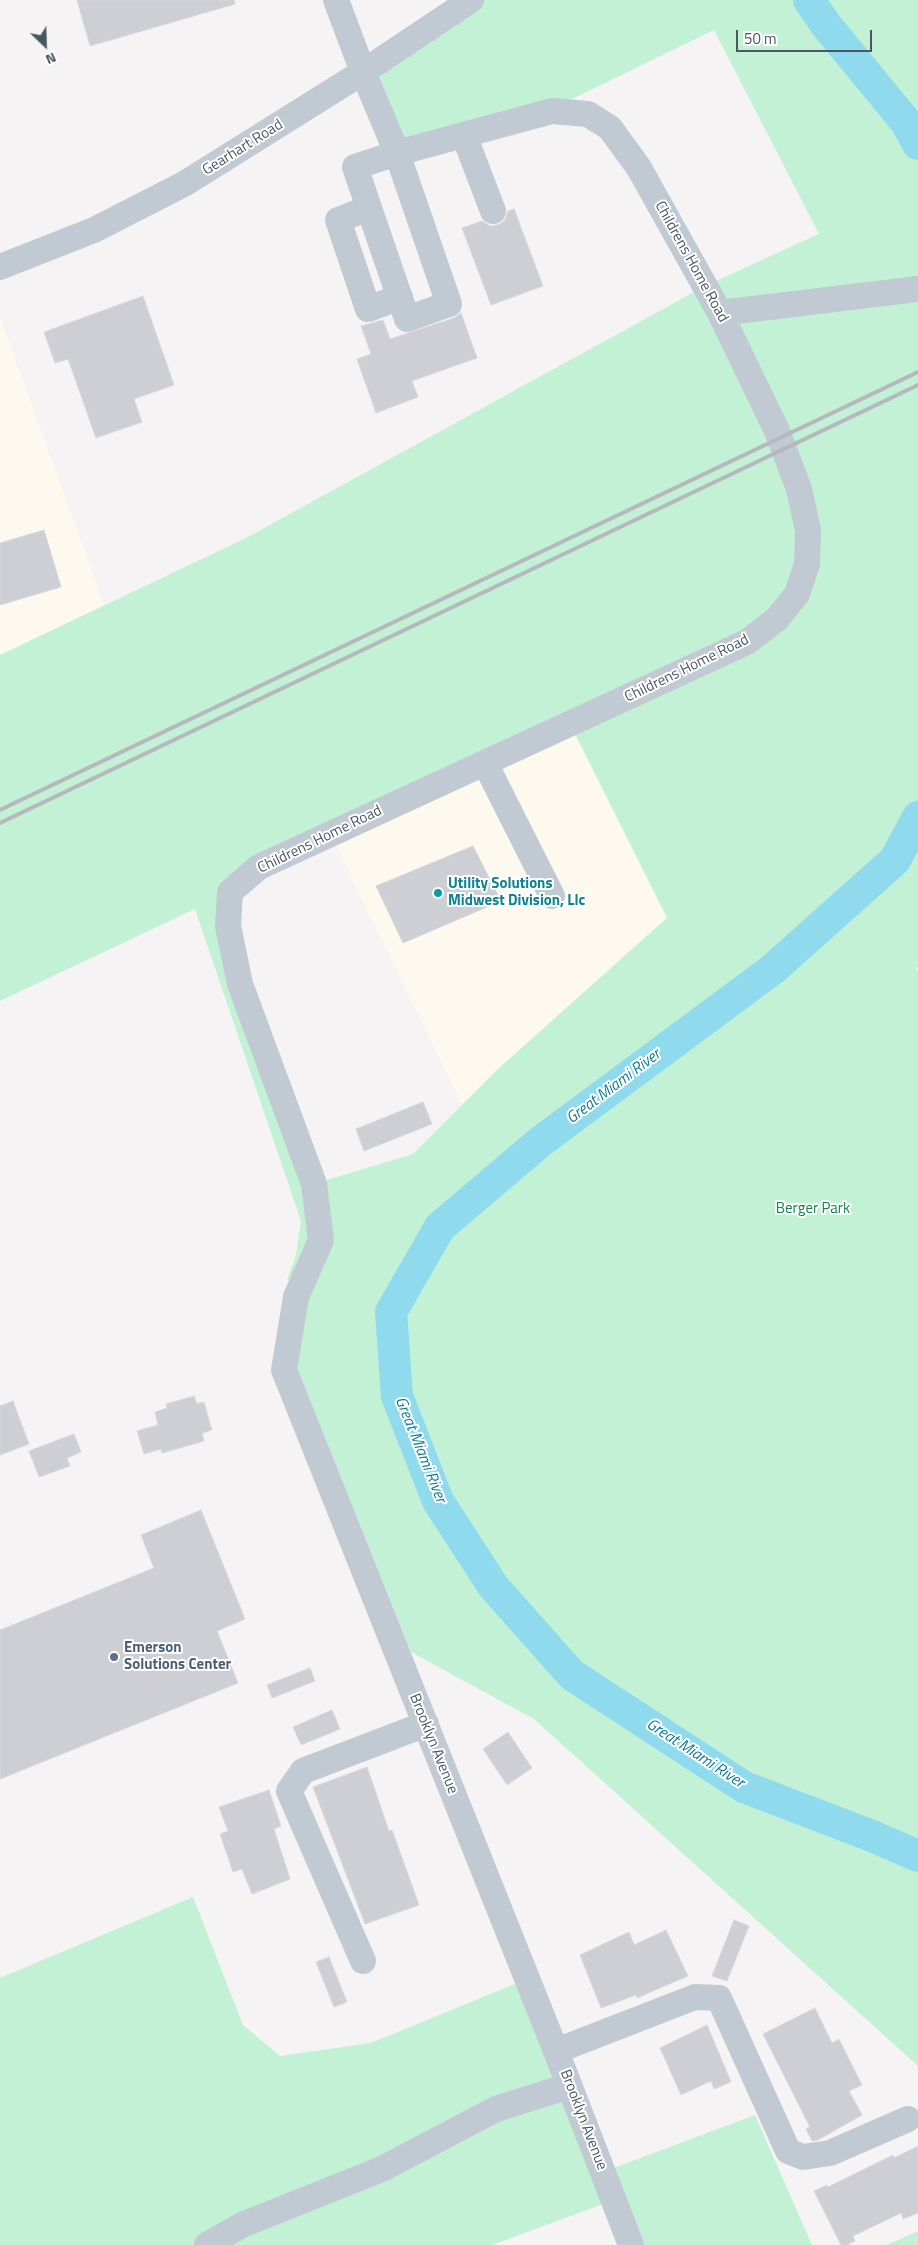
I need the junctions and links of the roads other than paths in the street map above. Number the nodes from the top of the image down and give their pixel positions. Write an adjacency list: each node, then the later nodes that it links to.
1 (336, 0): 3 (street)
2 (471, 0): 3 (street, Gearhart Road)
3 (363, 72): 5 (street); 7 (street, Gearhart Road)
4 (464, 135): 5 (street, Childrens Home Road); 6 (street); 9 (street, Childrens Home Road)
5 (397, 153): 5 (street, Childrens Home Road)
6 (492, 211)
7 (2, 262)
8 (918, 289): 9 (street)
9 (720, 313): 10 (street, Childrens Home Road)
10 (485, 763): 11 (street); 12 (street, Childrens Home Road)
11 (552, 896)
12 (321, 1240): 13 (street, Brooklyn Avenue)
13 (426, 1724): 14 (street); 15 (street, Brooklyn Avenue)
14 (363, 1961)
15 (556, 2051): 16 (street, Brooklyn Avenue); 17 (street)
16 (570, 2086): 18 (street); 19 (street, Brooklyn Avenue)
17 (908, 2119)
18 (207, 2245)
19 (631, 2245)

